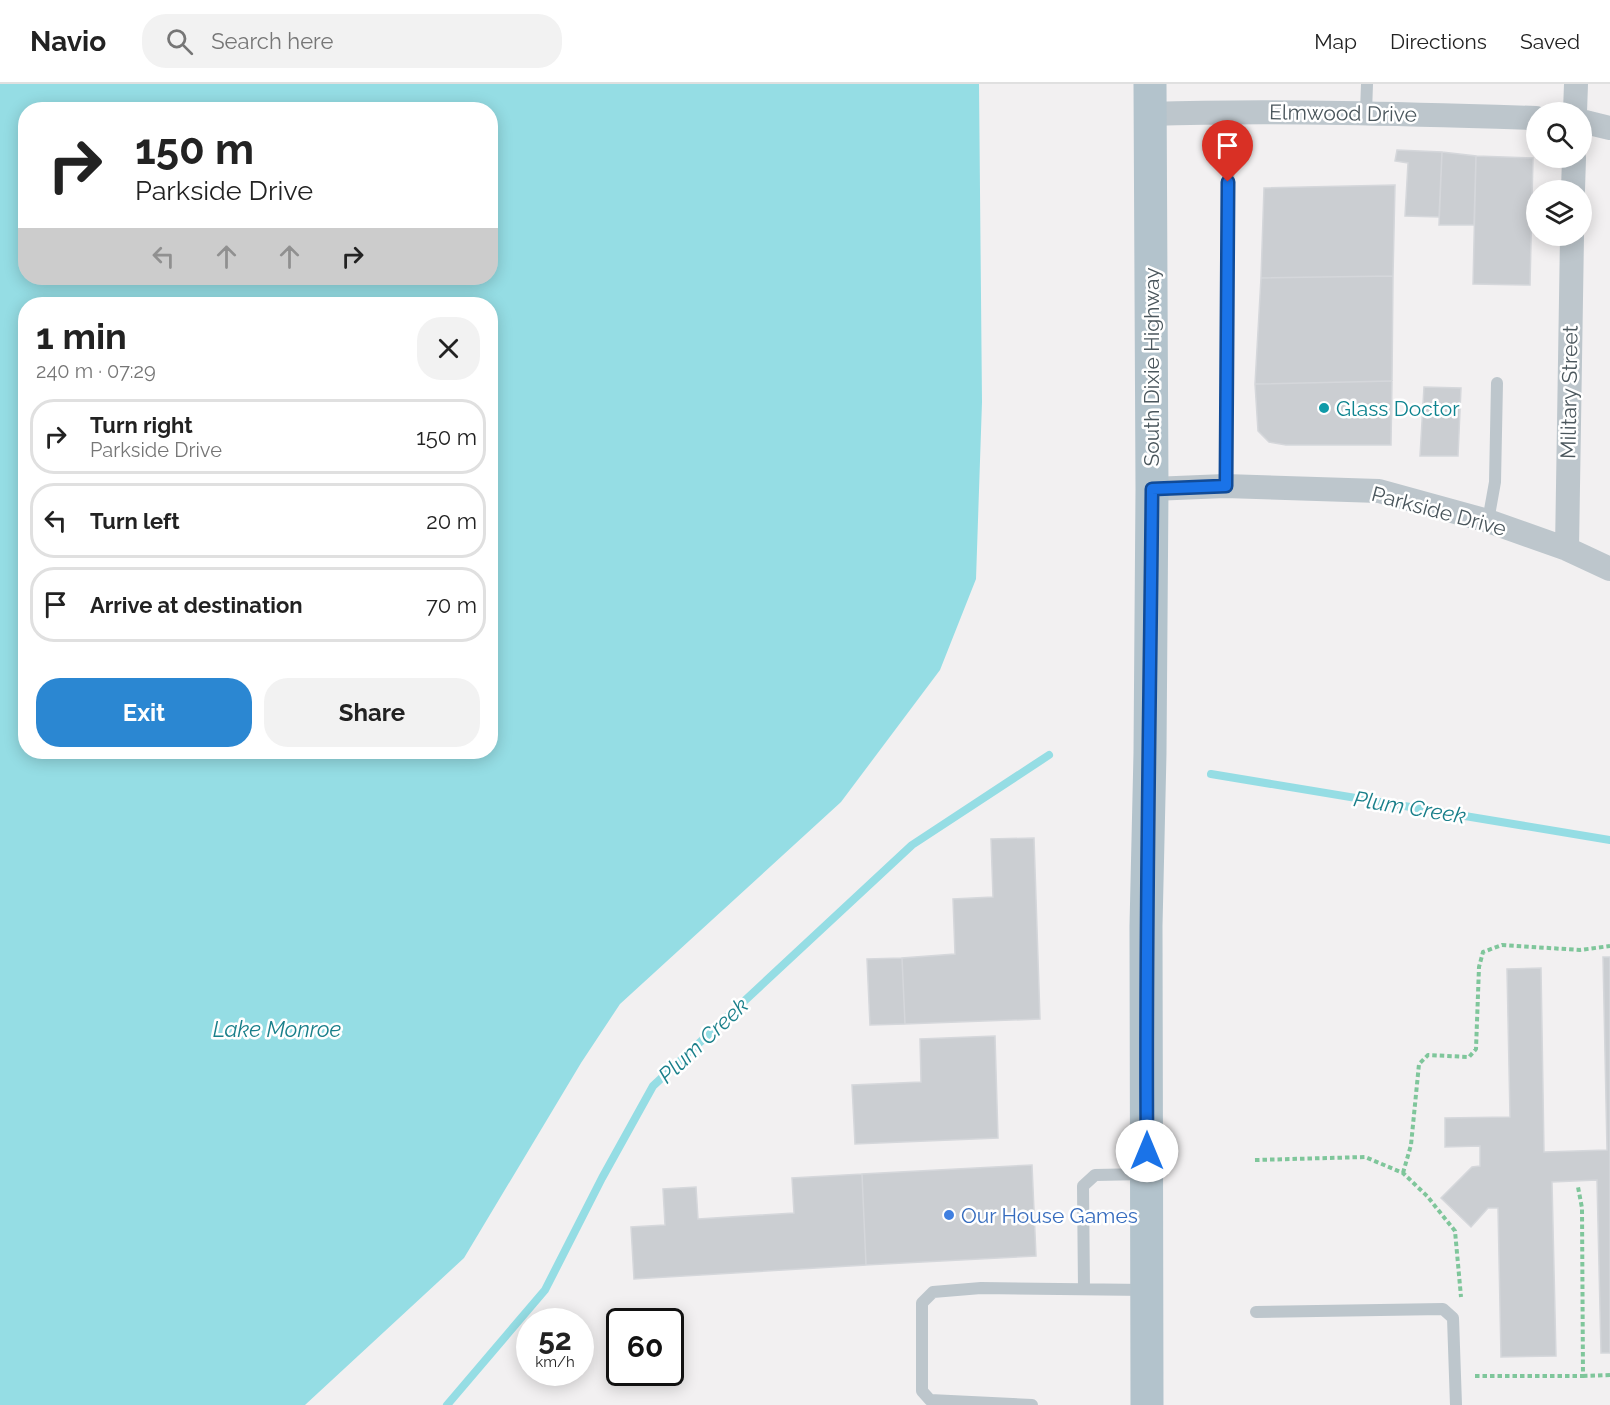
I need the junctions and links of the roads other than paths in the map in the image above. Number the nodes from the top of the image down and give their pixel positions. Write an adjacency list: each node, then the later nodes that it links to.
1 (1367, 84): 6 (lane)
2 (1576, 84): 4 (street)
3 (1150, 99): 5 (street, Elmwood Drive); 13 (main road, South Dixie Highway)
4 (1575, 102)
5 (1229, 111): 6 (street, Elmwood Drive); 12 (lane)
6 (1366, 112): 7 (street, Elmwood Drive)
7 (1526, 118)
8 (1592, 124): 9 (street)
9 (1610, 128)
10 (1572, 246): 15 (street, Military Street)
11 (1497, 383): 14 (lane)
12 (1226, 486): 13 (street, Parkside Drive); 14 (street, Parkside Drive)
13 (1152, 489): 17 (main road, South Dixie Highway)
14 (1488, 521): 15 (street, Parkside Drive)
15 (1567, 549): 16 (street, Parkside Drive)
16 (1610, 569)
17 (1147, 1174): 18 (lane); 19 (main road, South Dixie Highway)
18 (1084, 1289): 19 (lane); 21 (lane)
19 (1147, 1290): 22 (main road, South Dixie Highway)
20 (1256, 1312): 23 (lane)
21 (1032, 1405)
22 (1147, 1405)
23 (1456, 1405)

